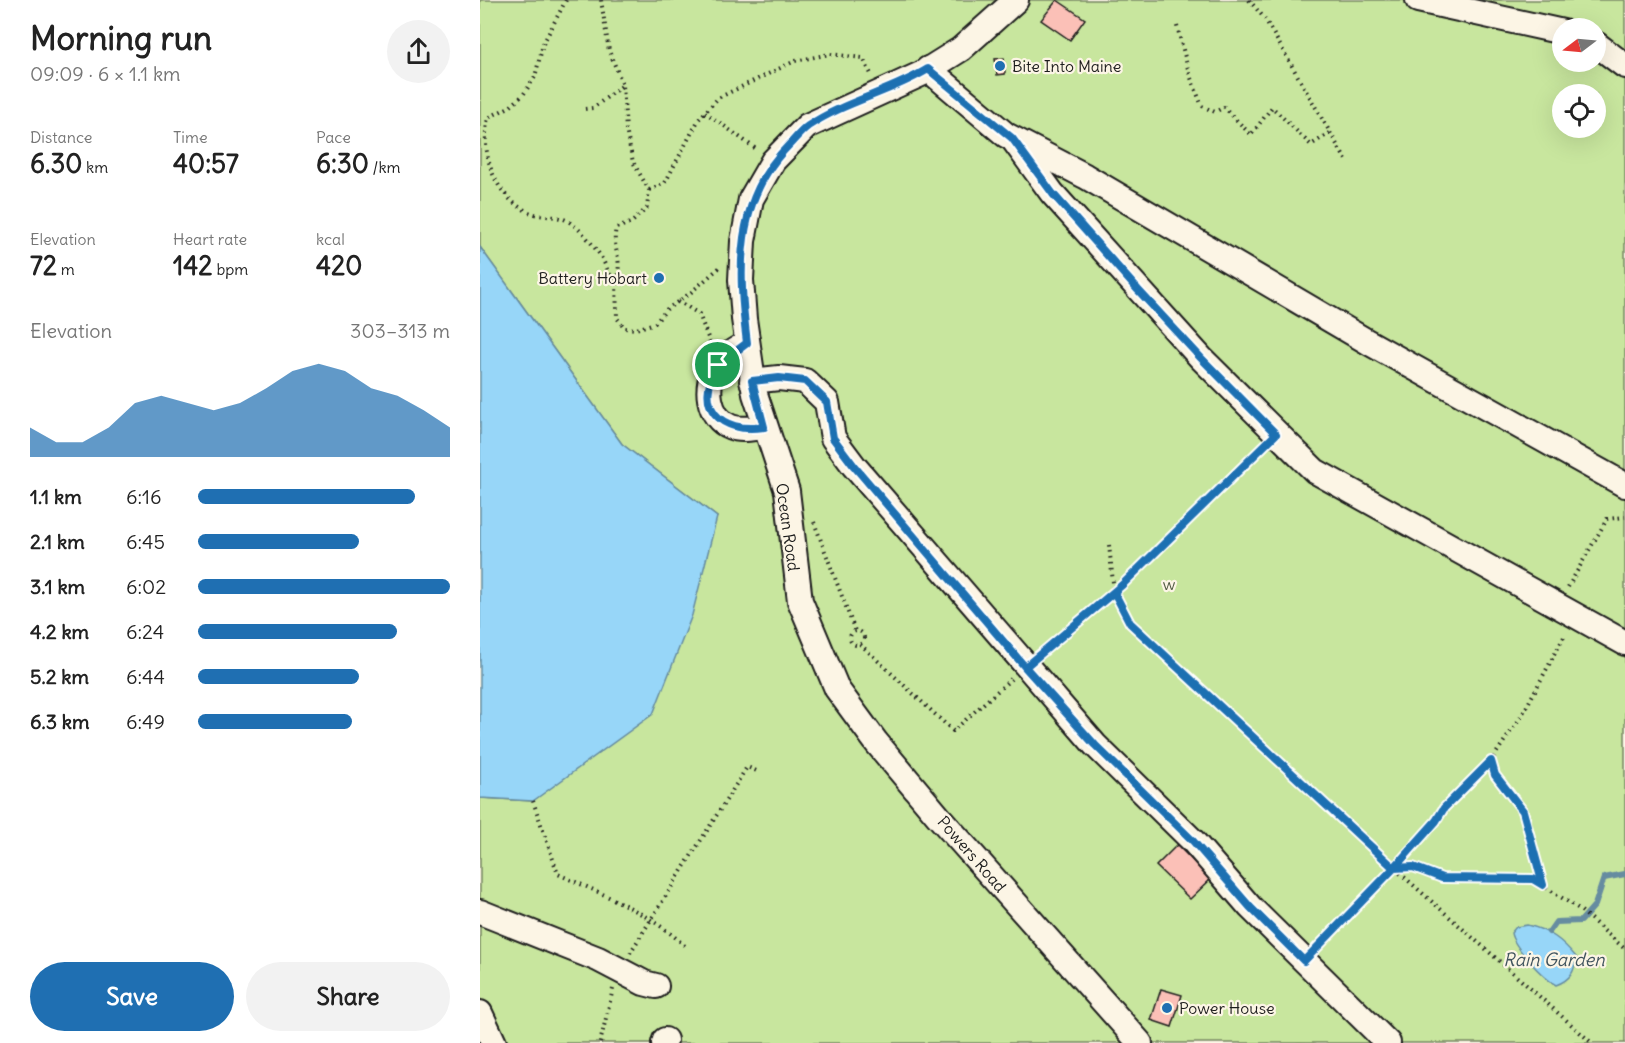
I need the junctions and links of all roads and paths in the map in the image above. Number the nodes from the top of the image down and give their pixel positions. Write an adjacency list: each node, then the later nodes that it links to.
1 (566, 0): 22 (path)
2 (601, 0): 13 (path)
3 (1016, 0): 11 (lane, Ocean Road)
4 (1249, 0): 16 (path)
5 (1418, 0): 6 (lane)
6 (1444, 3): 8 (lane)
7 (1177, 27): 16 (path)
8 (1552, 29)
9 (1606, 50): 10 (lane)
10 (1623, 61)
11 (928, 69): 17 (lane); 24 (lane, Ocean Road)
12 (871, 75): 15 (path)
13 (623, 85): 14 (path); 20 (path)
14 (585, 110)
15 (705, 112): 18 (path); 20 (path)
16 (1330, 133): 19 (path)
17 (1012, 138): 28 (lane); 29 (lane)
18 (759, 151)
19 (1347, 162)
20 (649, 190): 22 (path)
21 (726, 262): 23 (path)
22 (616, 282): 23 (path)
23 (678, 301): 25 (path)
24 (747, 343): 25 (lane); 26 (lane, Ocean Road)
25 (718, 365): 27 (lane)
26 (752, 381): 27 (lane, Ocean Road); 39 (lane)
27 (764, 427): 38 (lane, Ocean Road)
28 (1276, 434): 33 (path); 34 (lane)
29 (1625, 485)
30 (812, 517): 35 (path)
31 (1625, 517): 34 (path)
32 (1109, 545): 33 (path)
33 (1114, 592): 39 (path); 44 (path)
34 (1565, 610): 36 (lane); 41 (path)
35 (855, 631): 37 (path); 37 (path)
36 (1625, 643)
37 (860, 644): 40 (path)
38 (822, 654): 56 (lane, Powers Road)
39 (1025, 667): 50 (lane)
40 (996, 693)
41 (1491, 761): 44 (path); 45 (path)
42 (759, 772): 47 (path)
43 (533, 801): 47 (path)
44 (1394, 868): 45 (path); 50 (path); 58 (path)
45 (1543, 885): 49 (path)
46 (480, 912): 51 (lane)
47 (651, 920): 48 (path); 51 (path)
48 (686, 947)
49 (1625, 949)
50 (1304, 961): 57 (lane)
51 (619, 970): 52 (lane); 55 (path)
52 (656, 986)
53 (480, 1013): 54 (lane)
54 (494, 1043)
55 (600, 1043)
56 (1140, 1043)
57 (1388, 1043)
58 (1592, 1043)

